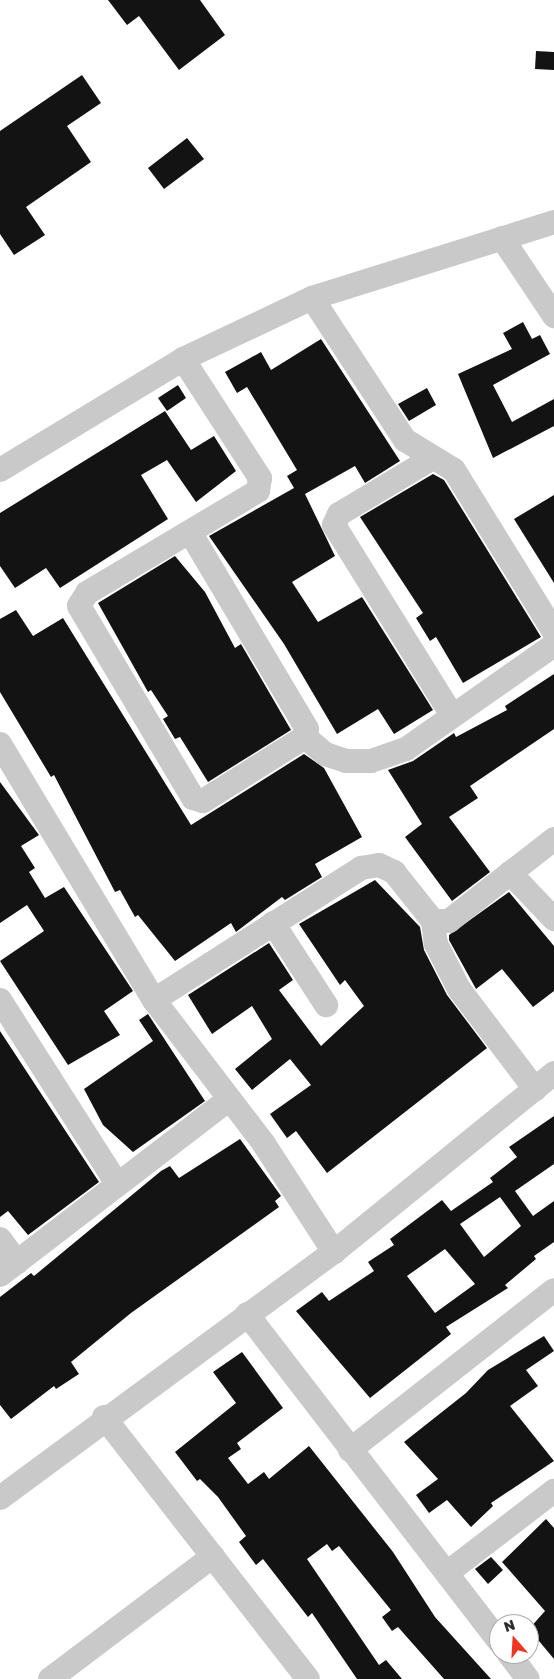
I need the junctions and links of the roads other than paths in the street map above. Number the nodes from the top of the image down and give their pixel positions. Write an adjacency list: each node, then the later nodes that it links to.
1 (554, 222): 2 (street)
2 (502, 238): 3 (street); 4 (street)
3 (312, 298): 5 (street); 6 (street)
4 (554, 316)
5 (183, 359): 7 (street); 8 (street)
6 (431, 458): 9 (street); 11 (street)
7 (0, 470)
8 (191, 534): 12 (street); 12 (street)
9 (554, 632)
10 (554, 646): 11 (street)
11 (451, 714): 12 (street)
12 (305, 737)
13 (0, 744): 20 (street)
14 (554, 839): 15 (street)
15 (510, 873): 16 (street); 17 (street)
16 (554, 919)
17 (434, 921): 18 (street); 23 (street)
18 (273, 924): 20 (street); 21 (street)
19 (0, 1000): 25 (street)
20 (154, 1000): 24 (street)
21 (326, 1005)
22 (554, 1073): 23 (street)
23 (535, 1089): 27 (street)
24 (227, 1101): 25 (street); 27 (street)
25 (117, 1184): 28 (street)
26 (0, 1239): 28 (street)
27 (334, 1252): 30 (street)
28 (8, 1269)
29 (554, 1290): 32 (street)
30 (247, 1314): 31 (street); 32 (street)
31 (104, 1417): 34 (street); 35 (street)
32 (350, 1450): 36 (street)
33 (554, 1491): 36 (street)
34 (0, 1498)
35 (213, 1556): 39 (street); 40 (street)
36 (447, 1573): 37 (street)
37 (489, 1628)
38 (517, 1664): 41 (street)
39 (50, 1679)
40 (307, 1679)
41 (528, 1679)

